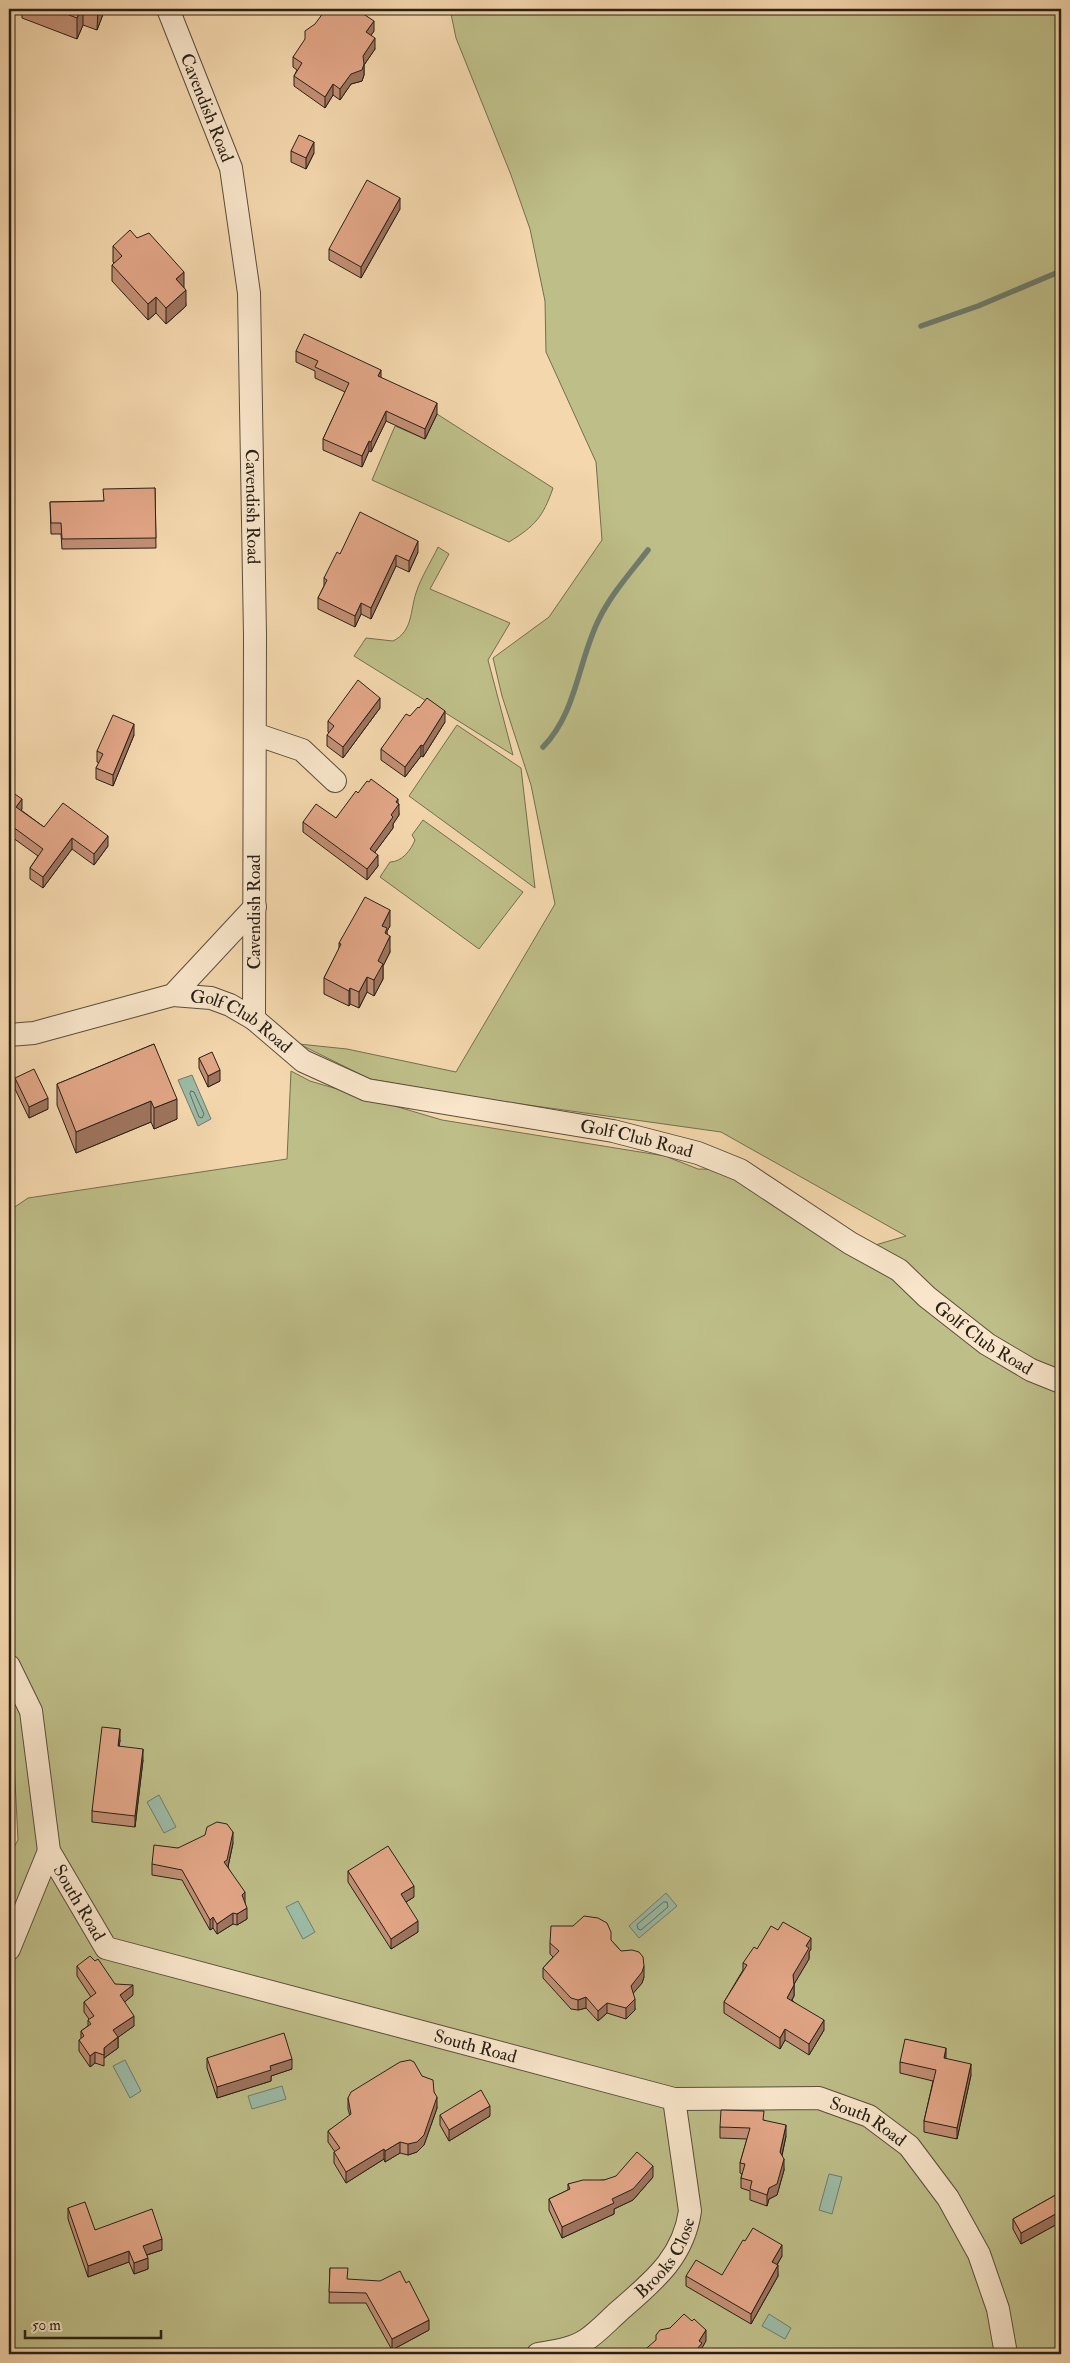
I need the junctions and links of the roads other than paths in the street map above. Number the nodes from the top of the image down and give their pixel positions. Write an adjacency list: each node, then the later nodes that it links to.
1 (168, 9): 2 (street, Cavendish Road)
2 (255, 734): 3 (street); 4 (street, Cavendish Road)
3 (334, 780)
4 (254, 907): 5 (street); 6 (street, Cavendish Road)
5 (173, 995): 6 (street, Golf Club Road); 7 (street)
6 (254, 1019): 8 (street, Golf Club Road)
7 (9, 1035)
8 (1061, 1382)
9 (9, 1666): 10 (street, South Road)
10 (49, 1851): 11 (street); 12 (street, South Road)
11 (9, 1949)
12 (674, 2100): 13 (street, Brooks Close); 14 (street, South Road)
13 (538, 2354)
14 (1006, 2354)

